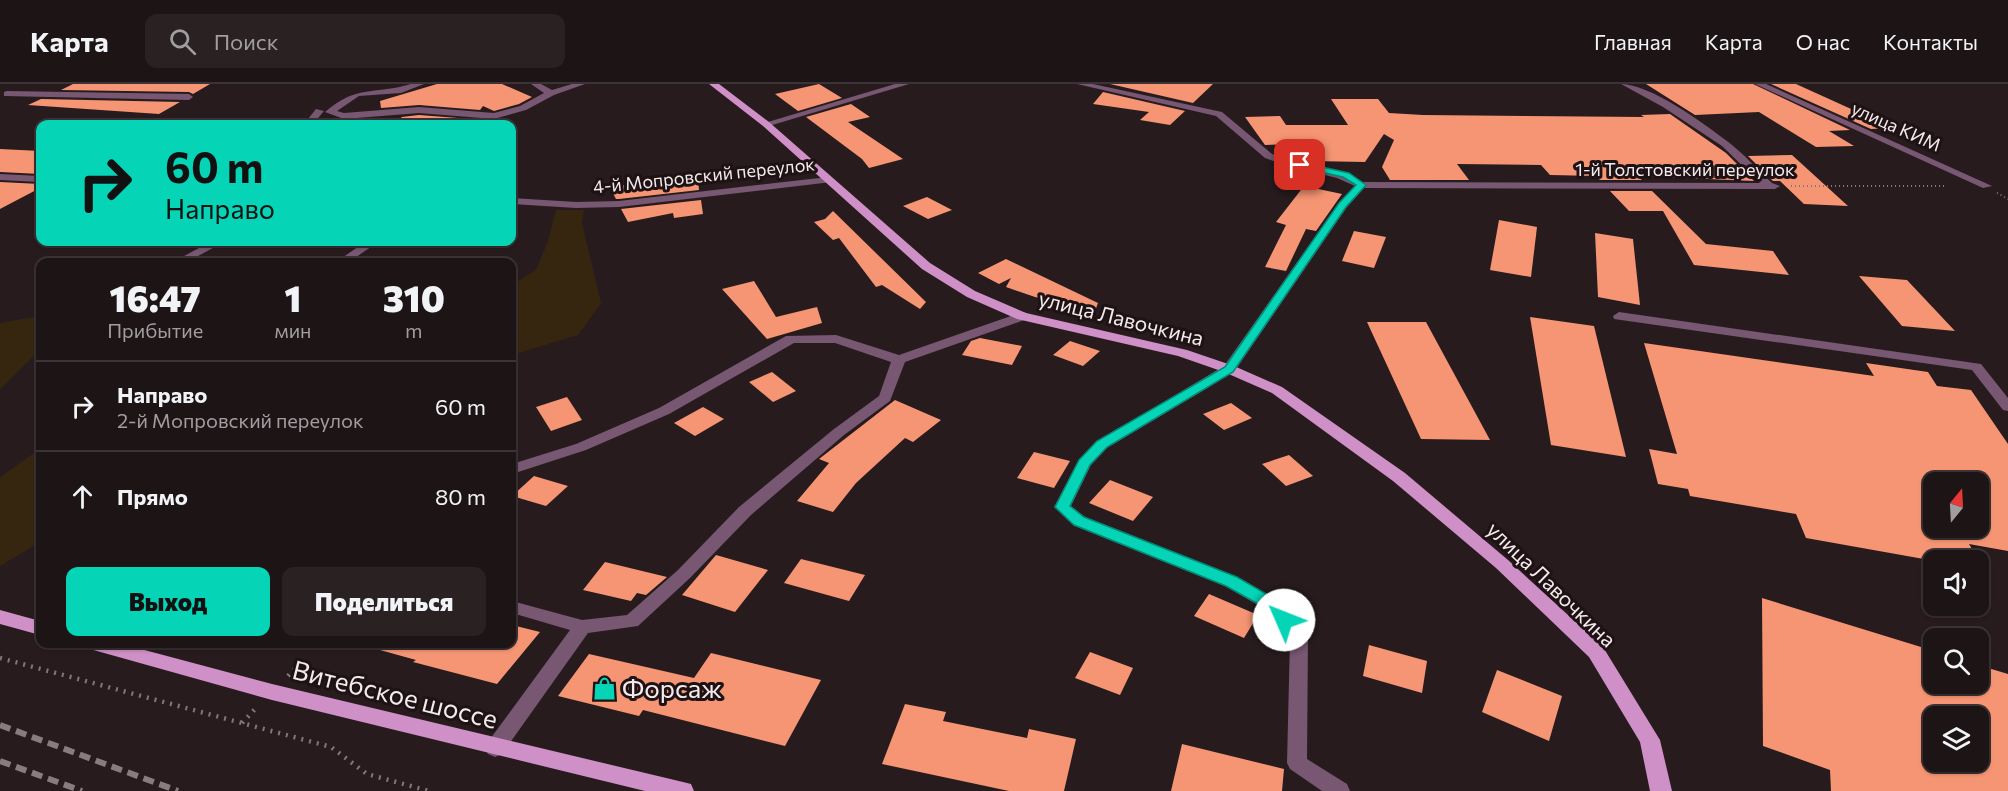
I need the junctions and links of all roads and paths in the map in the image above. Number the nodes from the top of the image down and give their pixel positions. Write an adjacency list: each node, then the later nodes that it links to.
1 (32, 84): 12 (street)
2 (420, 84): 10 (street)
3 (535, 84): 11 (street)
4 (581, 84): 11 (street)
5 (713, 84): 18 (main road, улица Лавочкина)
6 (905, 84): 18 (street)
7 (1081, 84): 22 (street)
8 (1625, 84): 23 (street)
9 (1759, 84): 24 (street, улица КИМ)
10 (357, 88): 15 (street)
11 (551, 93): 15 (street)
12 (4, 96): 13 (street)
13 (189, 97)
14 (319, 111): 16 (street)
15 (494, 116): 17 (street)
16 (311, 120)
17 (485, 120)
18 (766, 124): 21 (main road, улица Лавочкина)
19 (0, 177): 20 (street)
20 (36, 179)
21 (828, 180): 25 (street, 4-й Мопровский переулок); 30 (main road, улица Лавочкина)
22 (1361, 185): 23 (street, 1-й Толстовский переулок); 33 (street)
23 (1772, 186): 24 (path, 1-й Толстовский переулок)
24 (1987, 186)
25 (516, 201)
26 (210, 246): 28 (street)
27 (366, 246): 29 (street)
28 (187, 258)
29 (348, 258)
30 (1022, 316): 32 (street); 33 (main road, улица Лавочкина)
31 (1619, 316): 34 (street)
32 (899, 360): 35 (street); 39 (street)
33 (1229, 369): 45 (street); 46 (main road, улица Лавочкина)
34 (2008, 407)
35 (516, 469)
36 (516, 608): 39 (street)
37 (0, 617): 38 (main road)
38 (36, 627)
39 (582, 627): 42 (street)
40 (112, 648): 42 (main road, Витебское шоссе)
41 (0, 658): 43 (path)
42 (495, 748): 44 (main road, Витебское шоссе)
43 (429, 791)
44 (682, 791)
45 (1339, 791)
46 (1661, 791)

